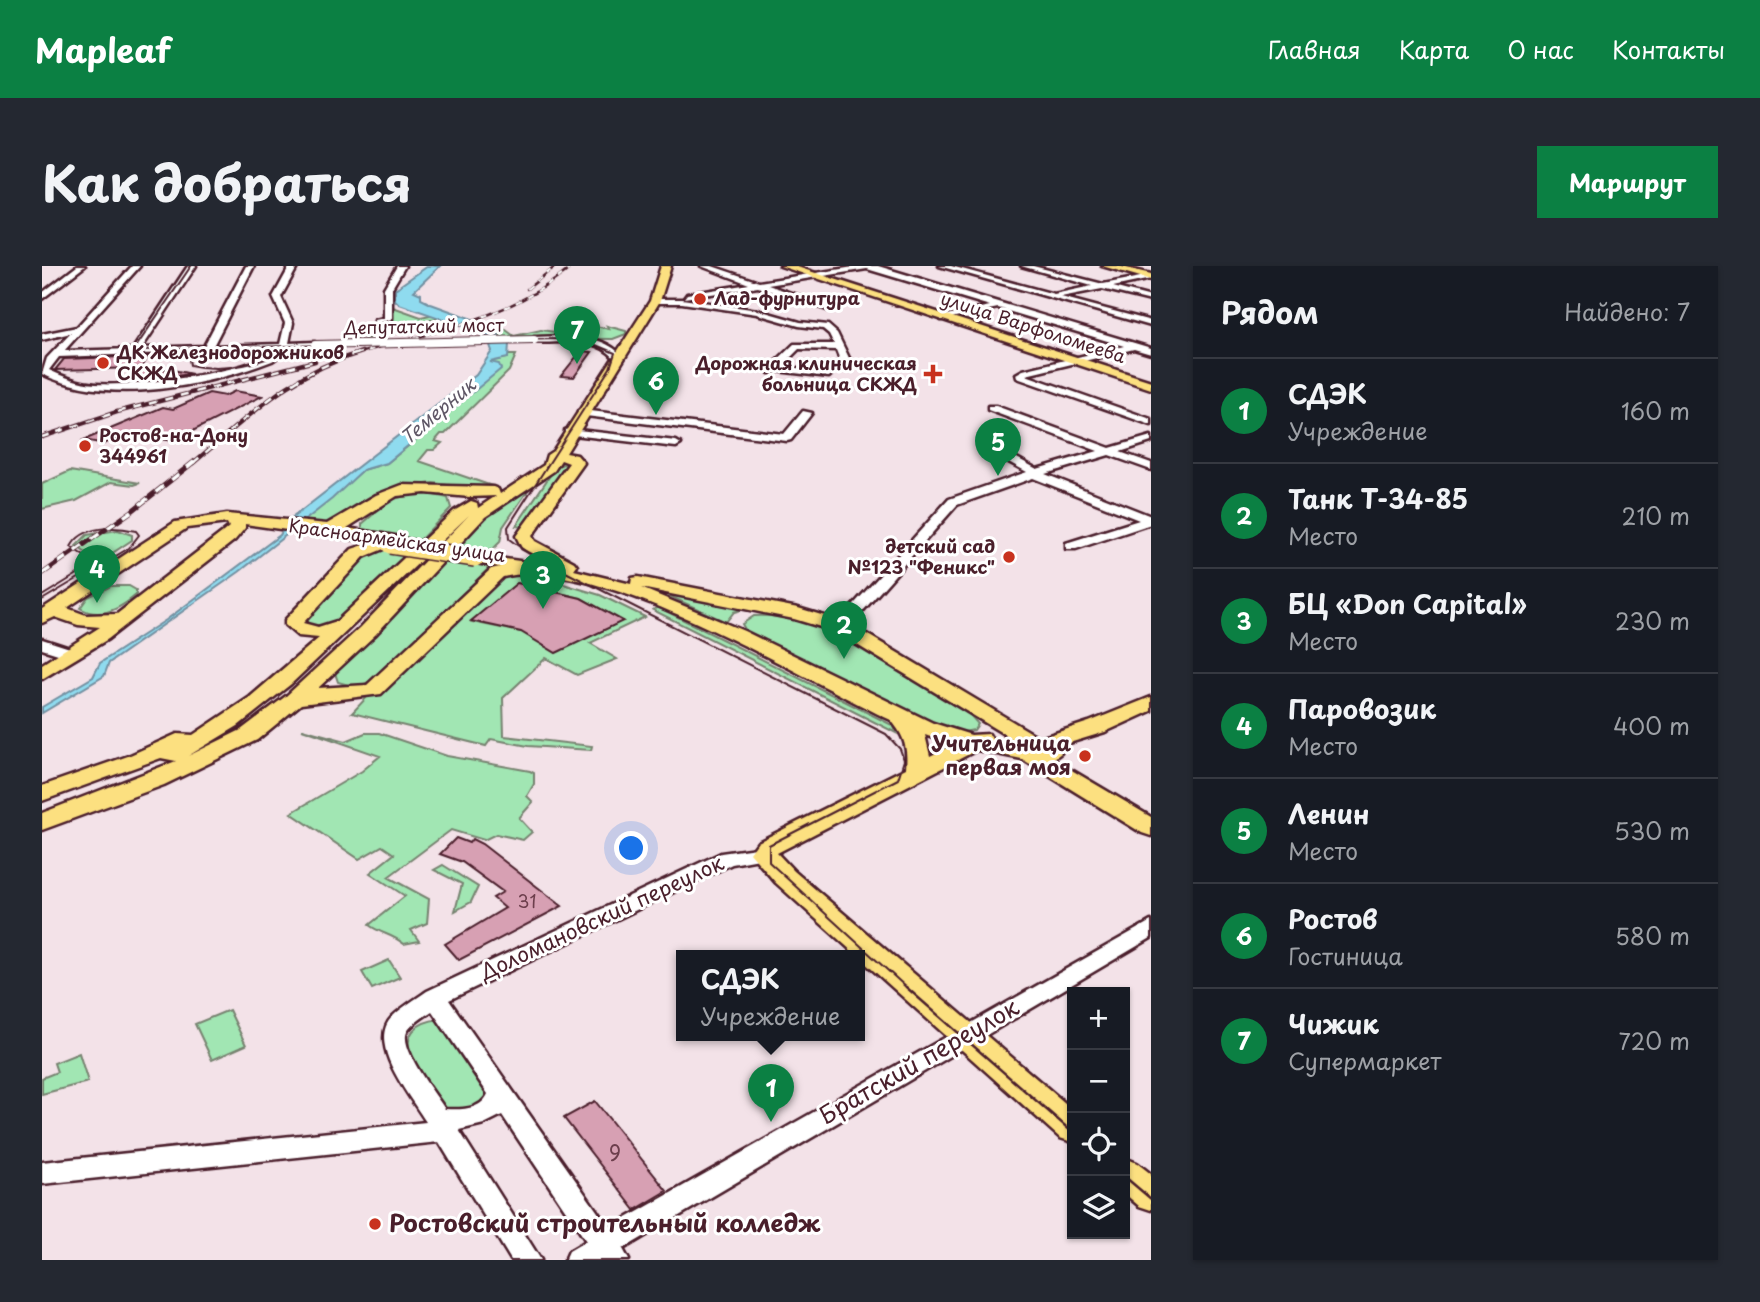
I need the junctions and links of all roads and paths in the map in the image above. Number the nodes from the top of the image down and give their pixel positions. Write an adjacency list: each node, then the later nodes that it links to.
1 (81, 266): 24 (street)
2 (136, 266): 33 (street)
3 (192, 266): 43 (street)
4 (250, 266): 42 (street)
5 (294, 266): 37 (street)
6 (401, 266): 18 (street)
7 (666, 266): 26 (main road)
8 (705, 266): 19 (street)
9 (785, 266): 14 (main road, улица Варфоломеева)
10 (869, 266): 14 (street); 27 (street)
11 (943, 266): 23 (street)
12 (1026, 266): 20 (street)
13 (1107, 266): 15 (main road)
14 (814, 275): 19 (street); 29 (main road, улица Варфоломеева)
15 (1151, 277): 20 (street)
16 (403, 278): 18 (street)
17 (702, 282): 21 (street)
18 (389, 284): 30 (street)
19 (758, 285): 21 (street); 28 (street)
20 (1103, 286): 23 (street); 25 (street)
21 (726, 290): 22 (street); 26 (street)
22 (741, 296)
23 (1052, 296): 27 (street); 32 (street)
24 (42, 297)
25 (1151, 299)
26 (655, 300): 31 (street); 41 (main road)
27 (999, 307): 29 (street); 39 (street)
28 (827, 308)
29 (944, 318): 46 (main road, улица Варфоломеева)
30 (378, 322)
31 (799, 324): 38 (street); 40 (street)
32 (1151, 324)
33 (78, 329): 34 (street); 45 (street)
34 (42, 337)
35 (574, 340): 37 (street, Депутатский мост, bridge); 41 (street); 41 (street)
36 (1151, 342): 39 (street)
37 (284, 346): 42 (street, Депутатский мост); 45 (street)
38 (811, 346): 40 (street); 48 (street)
39 (1133, 346): 44 (street); 46 (street)
40 (837, 347): 47 (street)
41 (624, 348): 51 (main road)
42 (208, 349): 43 (street, Депутатский мост)
43 (136, 351): 45 (street, Депутатский мост)
44 (1151, 351)
45 (50, 359)
46 (1074, 360): 49 (main road, улица Варфоломеева); 53 (street)
47 (842, 367)
48 (826, 375)
49 (1151, 384)
50 (992, 408): 58 (street)
51 (582, 413): 52 (street); 54 (main road)
52 (807, 414)
53 (1151, 422)
54 (569, 432): 56 (street); 59 (main road)
55 (1151, 439): 58 (street)
56 (676, 444)
57 (987, 446): 62 (street)
58 (1108, 451): 60 (street); 62 (street)
59 (554, 455): 61 (main road); 63 (main road); 84 (main road)
60 (1151, 467)
61 (575, 468): 72 (main road); 74 (main road)
62 (1034, 474): 64 (street); 79 (street)
63 (496, 492): 66 (main road); 68 (main road)
64 (1151, 520): 71 (street)
65 (275, 526): 67 (main road); 68 (main road, Красноармейская улица)
66 (446, 526): 69 (main road); 78 (main road)
67 (233, 528): 76 (main road); 77 (main road)
68 (315, 531): 69 (main road, Красноармейская улица)
69 (354, 537): 70 (main road, Красноармейская улица); 83 (main road)
70 (390, 543): 72 (main road, Красноармейская улица, bridge); 78 (main road)
71 (1071, 546)
72 (482, 556): 73 (main road, Красноармейская улица); 74 (main road, Красноармейская улица); 84 (main road)
73 (528, 566): 80 (main road, Красноармейская улица); 87 (main road)
74 (572, 568): 75 (main road, Красноармейская улица)
75 (764, 609): 79 (main road, Красноармейская улица); 80 (main road)
76 (49, 613): 77 (main road)
77 (120, 620): 82 (main road)
78 (344, 625): 83 (main road)
79 (841, 627): 89 (main road, Красноармейская улица)
80 (726, 630): 90 (main road, Красноармейская улица)
81 (42, 644): 82 (street)
82 (74, 654): 85 (main road)
83 (309, 660): 86 (main road)
84 (335, 662): 87 (main road)
85 (46, 667)
86 (259, 700): 95 (main road); 96 (main road)
87 (293, 700): 91 (main road)
88 (1151, 703): 93 (main road)
89 (986, 713): 92 (main road); 93 (main road)
90 (897, 716): 92 (main road, Красноармейская улица); 94 (main road)
91 (249, 734): 95 (main road); 101 (main road)
92 (975, 743): 93 (main road, Красноармейская улица); 94 (main road, Доломановский переулок)
93 (1029, 749): 98 (main road); 100 (main road)
94 (916, 774): 102 (main road, Доломановский переулок)
95 (150, 775): 97 (main road); 99 (main road)
96 (42, 794)
97 (42, 806)
98 (1151, 815)
99 (42, 822)
100 (1151, 828)
101 (42, 836)
102 (763, 853): 104 (street, Доломановский переулок); 105 (main road)
103 (1151, 928): 105 (street, Братский переулок)
104 (440, 1005): 106 (street); 108 (street)
105 (965, 1037): 107 (main road); 112 (street, Братский переулок)
106 (500, 1093): 108 (street); 112 (street)
107 (1067, 1124)
108 (440, 1125): 109 (street); 113 (street)
109 (42, 1173)
110 (1130, 1176): 111 (main road)
111 (1151, 1195)
112 (610, 1252): 114 (street, Братский переулок)
113 (527, 1260)
114 (579, 1260)

